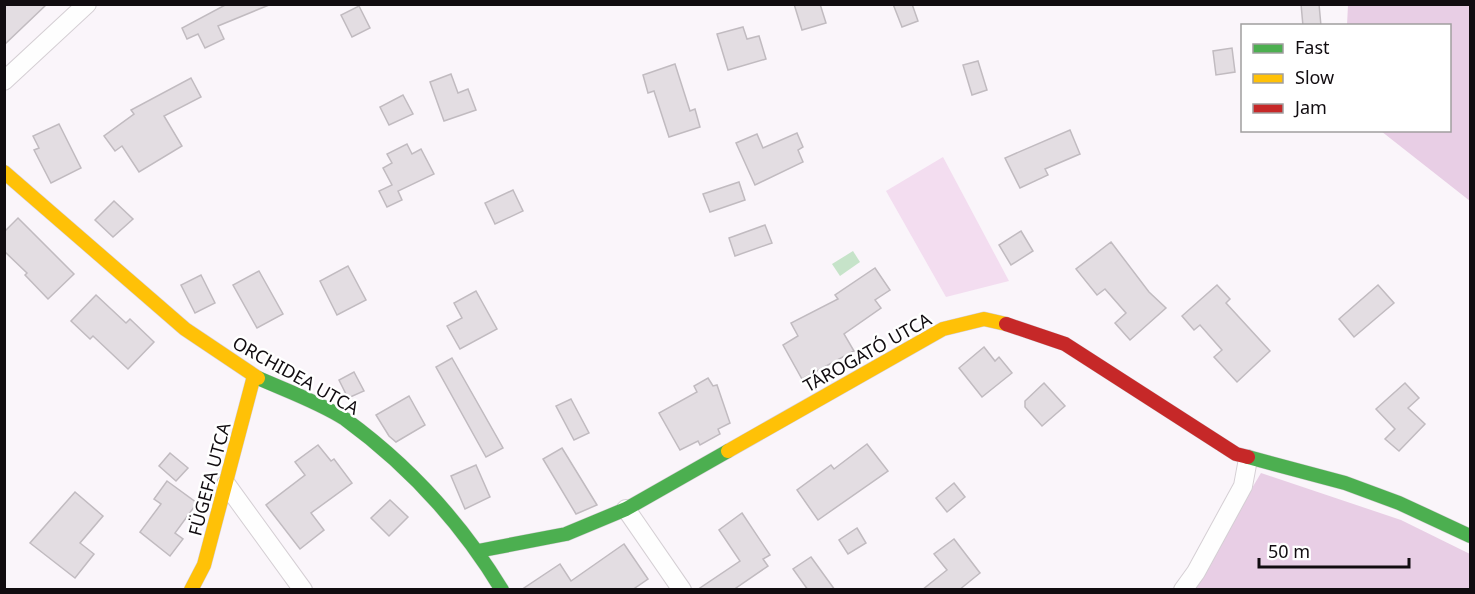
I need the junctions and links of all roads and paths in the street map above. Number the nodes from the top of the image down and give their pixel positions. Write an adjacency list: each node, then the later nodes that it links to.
1 (87, 4): 2 (street)
2 (4, 81)
3 (4, 172): 4 (street, ORCHIDEA UTCA)
4 (254, 376): 6 (street, FÜGEFA UTCA); 9 (street, ORCHIDEA UTCA)
5 (1248, 459): 7 (street, TÁROGATÓ UTCA); 8 (street, TÁROGATÓ UTCA); 14 (street)
6 (226, 484): 10 (street, FÜGEFA UTCA); 11 (street)
7 (626, 509): 9 (street, TÁROGATÓ UTCA); 13 (street)
8 (1470, 536)
9 (478, 551): 12 (street, ORCHIDEA UTCA)
10 (192, 590)
11 (303, 590)
12 (502, 590)
13 (682, 590)
14 (1183, 590)

